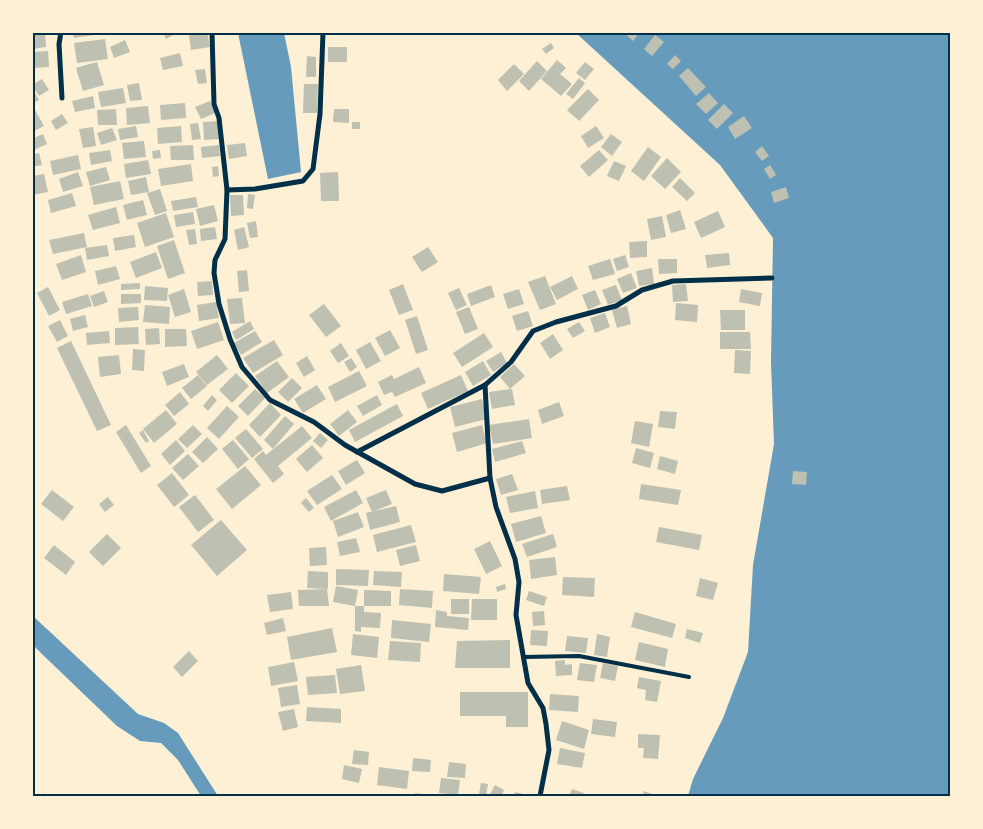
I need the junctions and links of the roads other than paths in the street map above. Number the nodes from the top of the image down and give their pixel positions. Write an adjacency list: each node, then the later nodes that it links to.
1 (61, 32): 4 (street)
2 (212, 32): 5 (street)
3 (323, 32): 5 (street)
4 (62, 98)
5 (227, 190): 8 (street)
6 (772, 278): 7 (street)
7 (485, 385): 8 (street); 9 (street)
8 (357, 452): 9 (street)
9 (490, 478): 10 (street)
10 (523, 657): 11 (lane); 12 (street)
11 (689, 677)
12 (540, 796)

